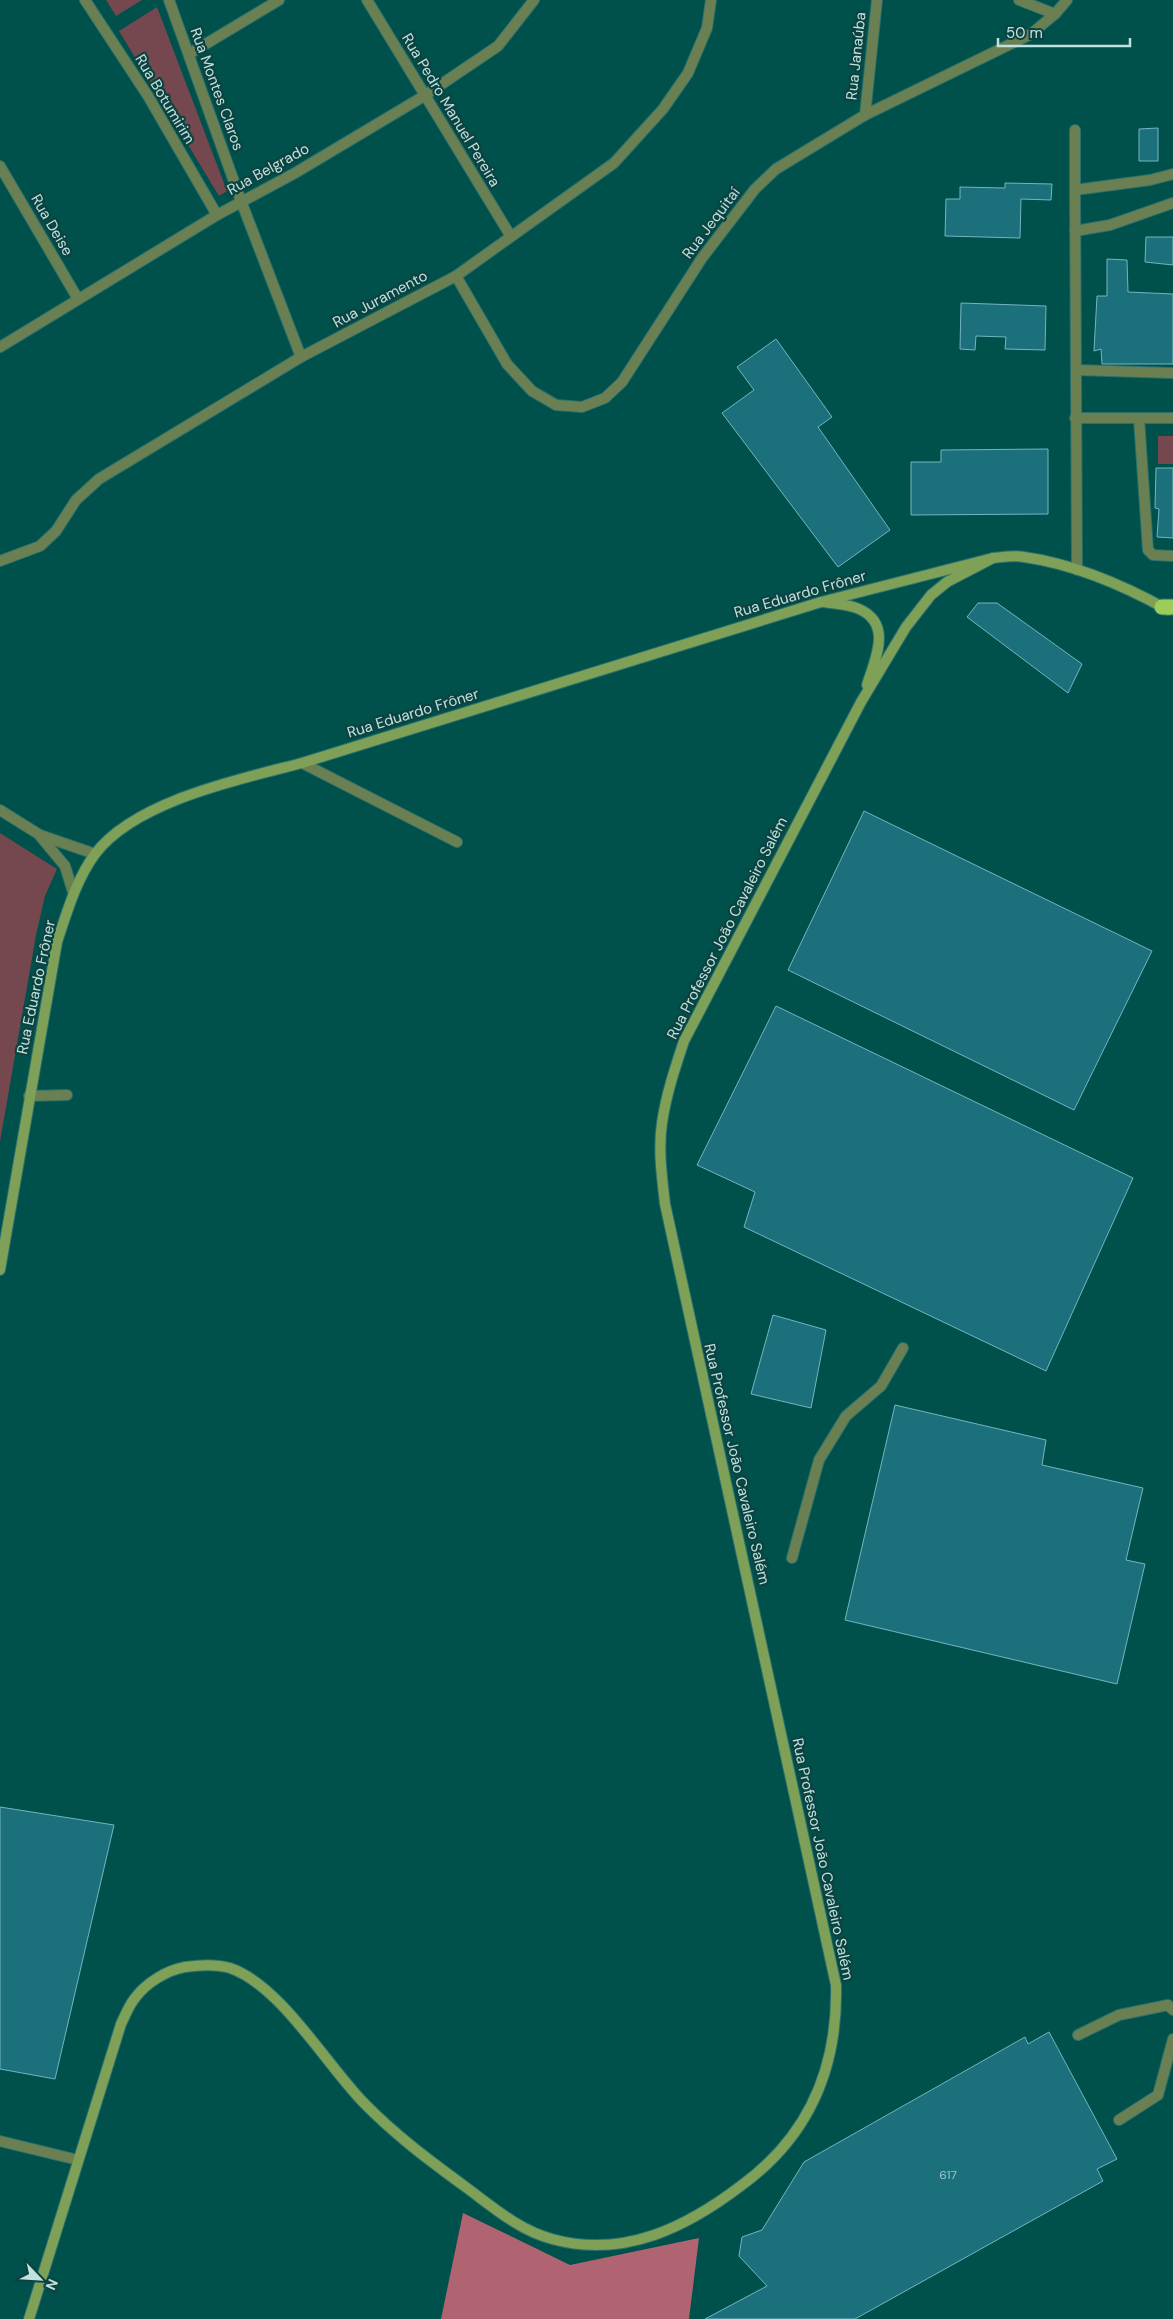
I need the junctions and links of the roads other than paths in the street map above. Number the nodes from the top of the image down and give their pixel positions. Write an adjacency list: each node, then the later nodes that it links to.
1 (85, 0): 20 (street, Rua Botumirim)
2 (169, 0): 11 (street, Rua Montes Claros)
3 (279, 0): 11 (street)
4 (367, 0): 12 (street, Rua Pedro Manuel Pereira)
5 (534, 0): 12 (street, Rua Belgrado)
6 (711, 0): 22 (street, Rua Juramento)
7 (878, 0): 13 (street, Rua Janaúba)
8 (1019, 0): 10 (street)
9 (1067, 0): 10 (street, Rua Jequitaí)
10 (1054, 14): 13 (street, Rua Jequitaí)
11 (188, 54): 18 (street, Rua Montes Claros)
12 (424, 96): 18 (street, Rua Belgrado); 22 (street, Rua Pedro Manuel Pereira)
13 (865, 116): 23 (street, Rua Jequitaí)
14 (1075, 130): 17 (street)
15 (0, 166): 24 (street, Rua Deise)
16 (1173, 174): 17 (street)
17 (1075, 190): 21 (street)
18 (241, 201): 20 (street, Rua Belgrado); 26 (street, Rua Montes Claros)
19 (1173, 203): 21 (street)
20 (217, 215): 24 (street, Rua Belgrado)
21 (1075, 232): 27 (street)
22 (510, 235): 23 (street, Rua Juramento)
23 (456, 276): 26 (street, Rua Juramento)
24 (78, 299): 25 (street, Rua Belgrado)
25 (0, 347)
26 (301, 357): 34 (street, Rua Juramento)
27 (1077, 370): 28 (street); 29 (street)
28 (1173, 373)
29 (1075, 418): 30 (street); 35 (street)
30 (1139, 418): 31 (street); 32 (street)
31 (1173, 418)
32 (1173, 556)
33 (993, 558): 35 (main road, Rua Eduardo Frôner); 36 (main road, Rua Eduardo Frôner); 38 (main road, Rua Professor João Cavaleiro Salém)
34 (0, 561)
35 (1077, 570): 37 (main road, Rua Eduardo Frôner)
36 (821, 602): 38 (main road, Rua Professor João Cavaleiro Salém); 39 (main road, Rua Eduardo Frôner)
37 (1169, 609)
38 (861, 702): 55 (main road, Rua Professor João Cavaleiro Salém)
39 (302, 763): 42 (street); 43 (main road, Rua Eduardo Frôner)
40 (0, 810): 41 (street)
41 (40, 835): 43 (street); 44 (street)
42 (457, 842)
43 (95, 854): 44 (main road, Rua Eduardo Frôner)
44 (73, 892): 46 (main road, Rua Eduardo Frôner)
45 (68, 1095): 46 (street)
46 (29, 1096): 47 (main road, Rua Eduardo Frôner)
47 (0, 1270)
48 (903, 1348): 49 (street)
49 (792, 1558)
50 (1173, 2010): 51 (street)
51 (1078, 2035)
52 (1173, 2039): 53 (street)
53 (1119, 2120)
54 (0, 2141): 55 (street)
55 (78, 2160): 56 (main road, Rua Professor João Cavaleiro Salém)
56 (29, 2319)

